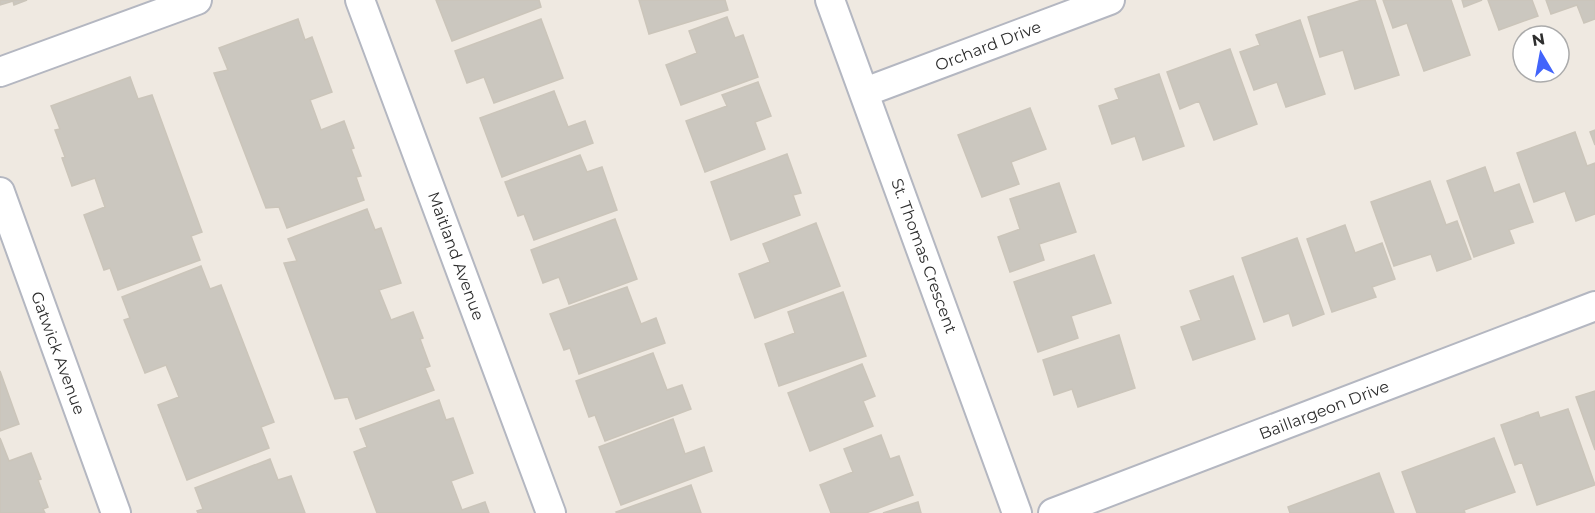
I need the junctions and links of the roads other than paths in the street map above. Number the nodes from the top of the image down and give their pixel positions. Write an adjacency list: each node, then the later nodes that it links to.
1 (197, 0): 5 (street)
2 (360, 0): 10 (street, Maitland Avenue)
3 (830, 0): 6 (street, St. Thomas Crescent)
4 (1110, 0): 6 (street, Orchard Drive)
5 (0, 72)
6 (865, 92): 11 (street, St. Thomas Crescent)
7 (0, 192): 9 (street, Gatwick Avenue)
8 (1595, 306): 12 (street, Baillargeon Drive)
9 (116, 513)
10 (551, 513)
11 (1017, 513)
12 (1053, 513)

